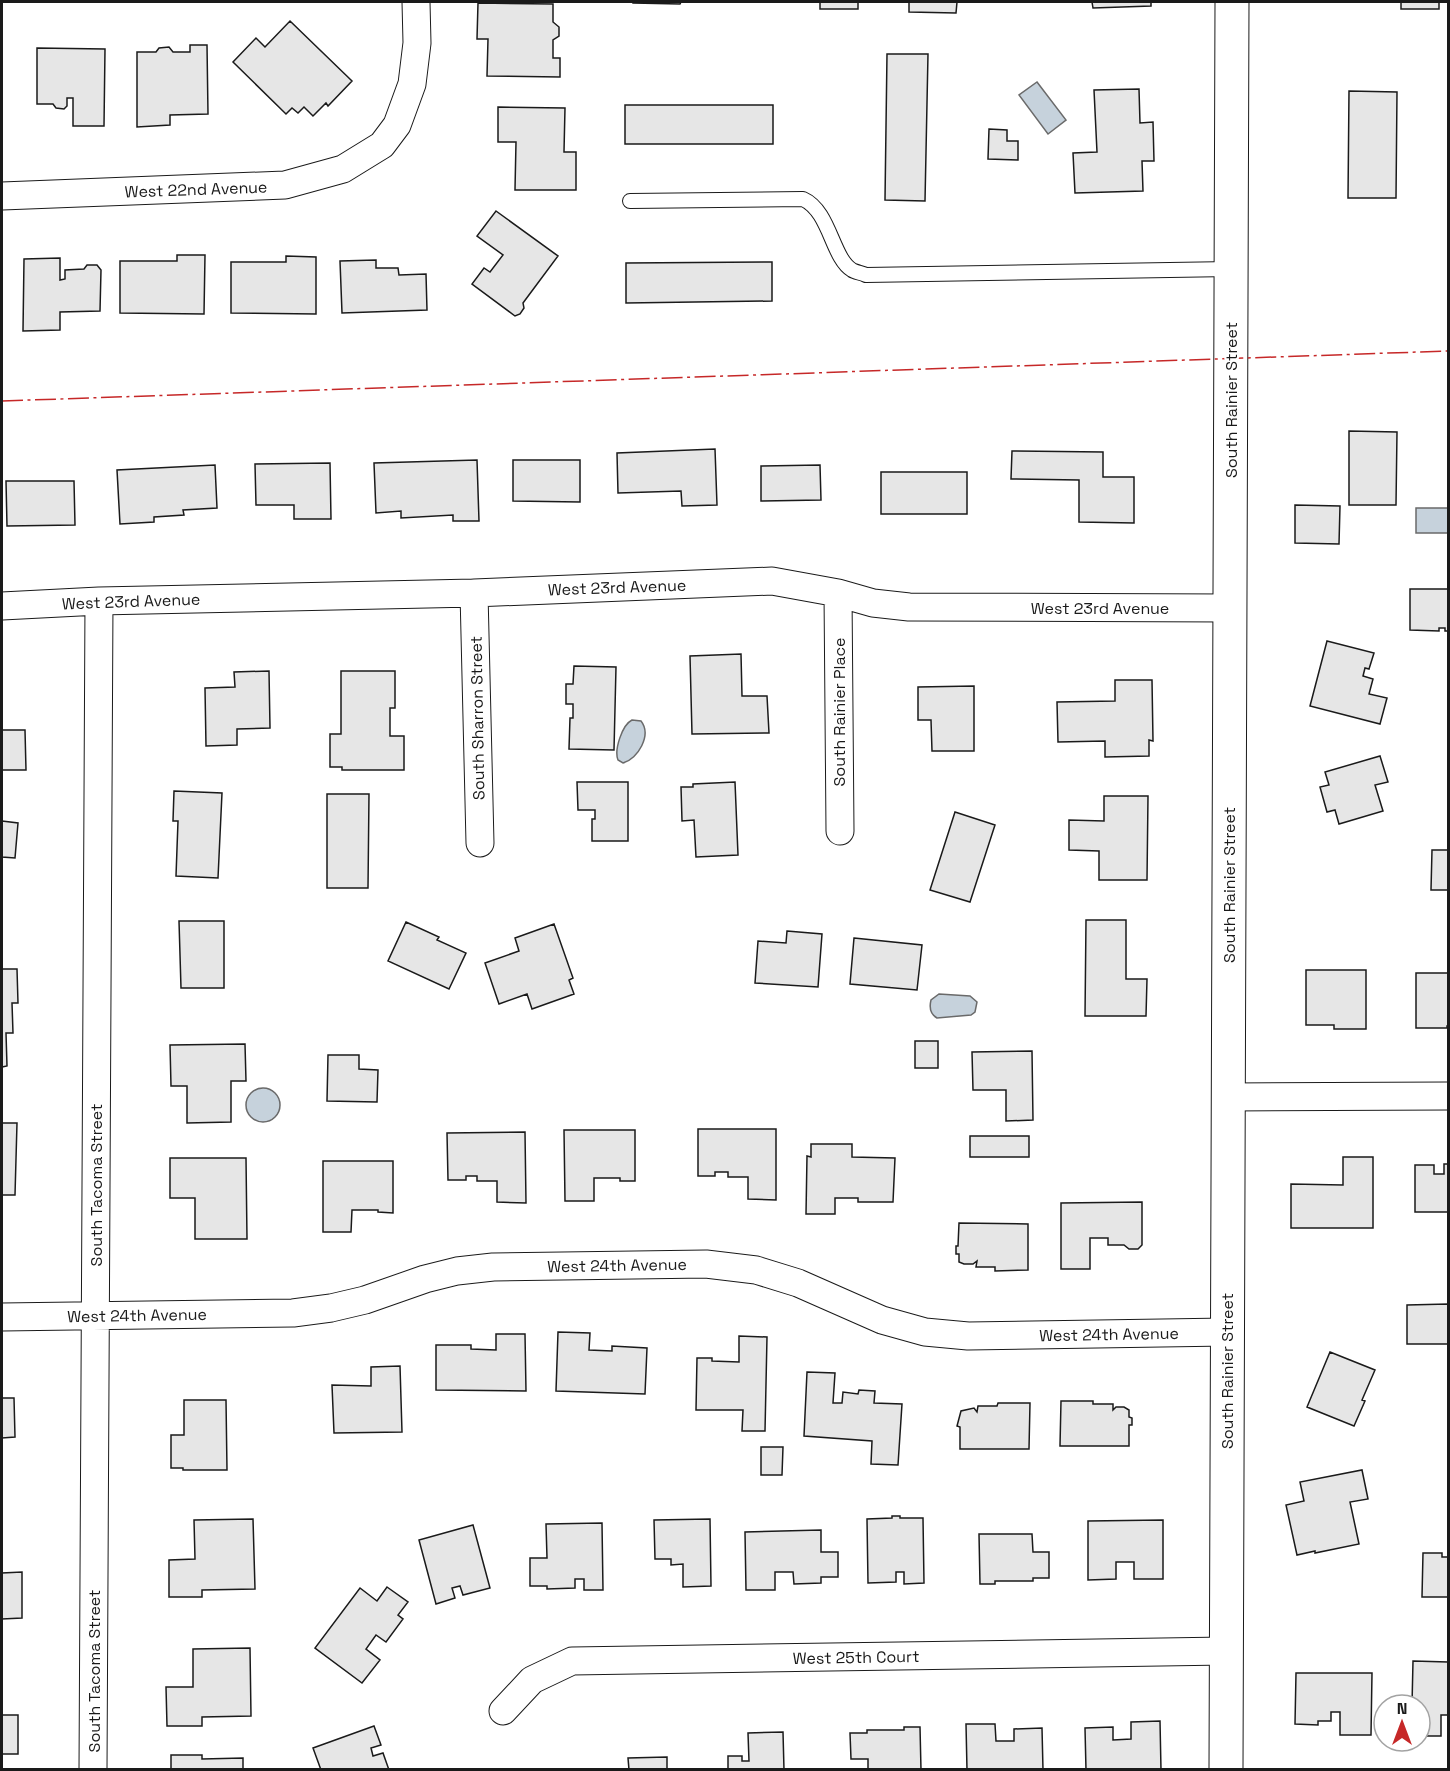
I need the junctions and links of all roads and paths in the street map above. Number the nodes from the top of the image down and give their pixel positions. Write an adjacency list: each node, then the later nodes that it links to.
1 (416, 2): 3 (street, West 22nd Avenue)
2 (1232, 2): 5 (street, South Rainier Street)
3 (2, 196)
4 (630, 201): 5 (lane)
5 (1231, 269): 10 (street, South Rainier Street)
6 (474, 593): 7 (street, West 23rd Avenue); 8 (street, West 23rd Avenue); 12 (street, South Sharron Street)
7 (838, 593): 10 (street, West 23rd Avenue); 11 (street, South Rainier Place)
8 (99, 601): 9 (street, West 23rd Avenue); 15 (street, South Tacoma Street)
9 (2, 606)
10 (1230, 608): 14 (street, South Rainier Street)
11 (840, 831)
12 (480, 843)
13 (1449, 1096): 14 (street)
14 (1228, 1097): 17 (street, South Rainier Street)
15 (96, 1316): 16 (street, West 24th Avenue); 17 (street, West 24th Avenue); 20 (street, South Tacoma Street)
16 (2, 1317)
17 (1227, 1332): 18 (street, South Rainier Street)
18 (1226, 1651): 19 (street, West 25th Court); 21 (street, South Rainier Street)
19 (503, 1711)
20 (93, 1770)
21 (1226, 1770)

